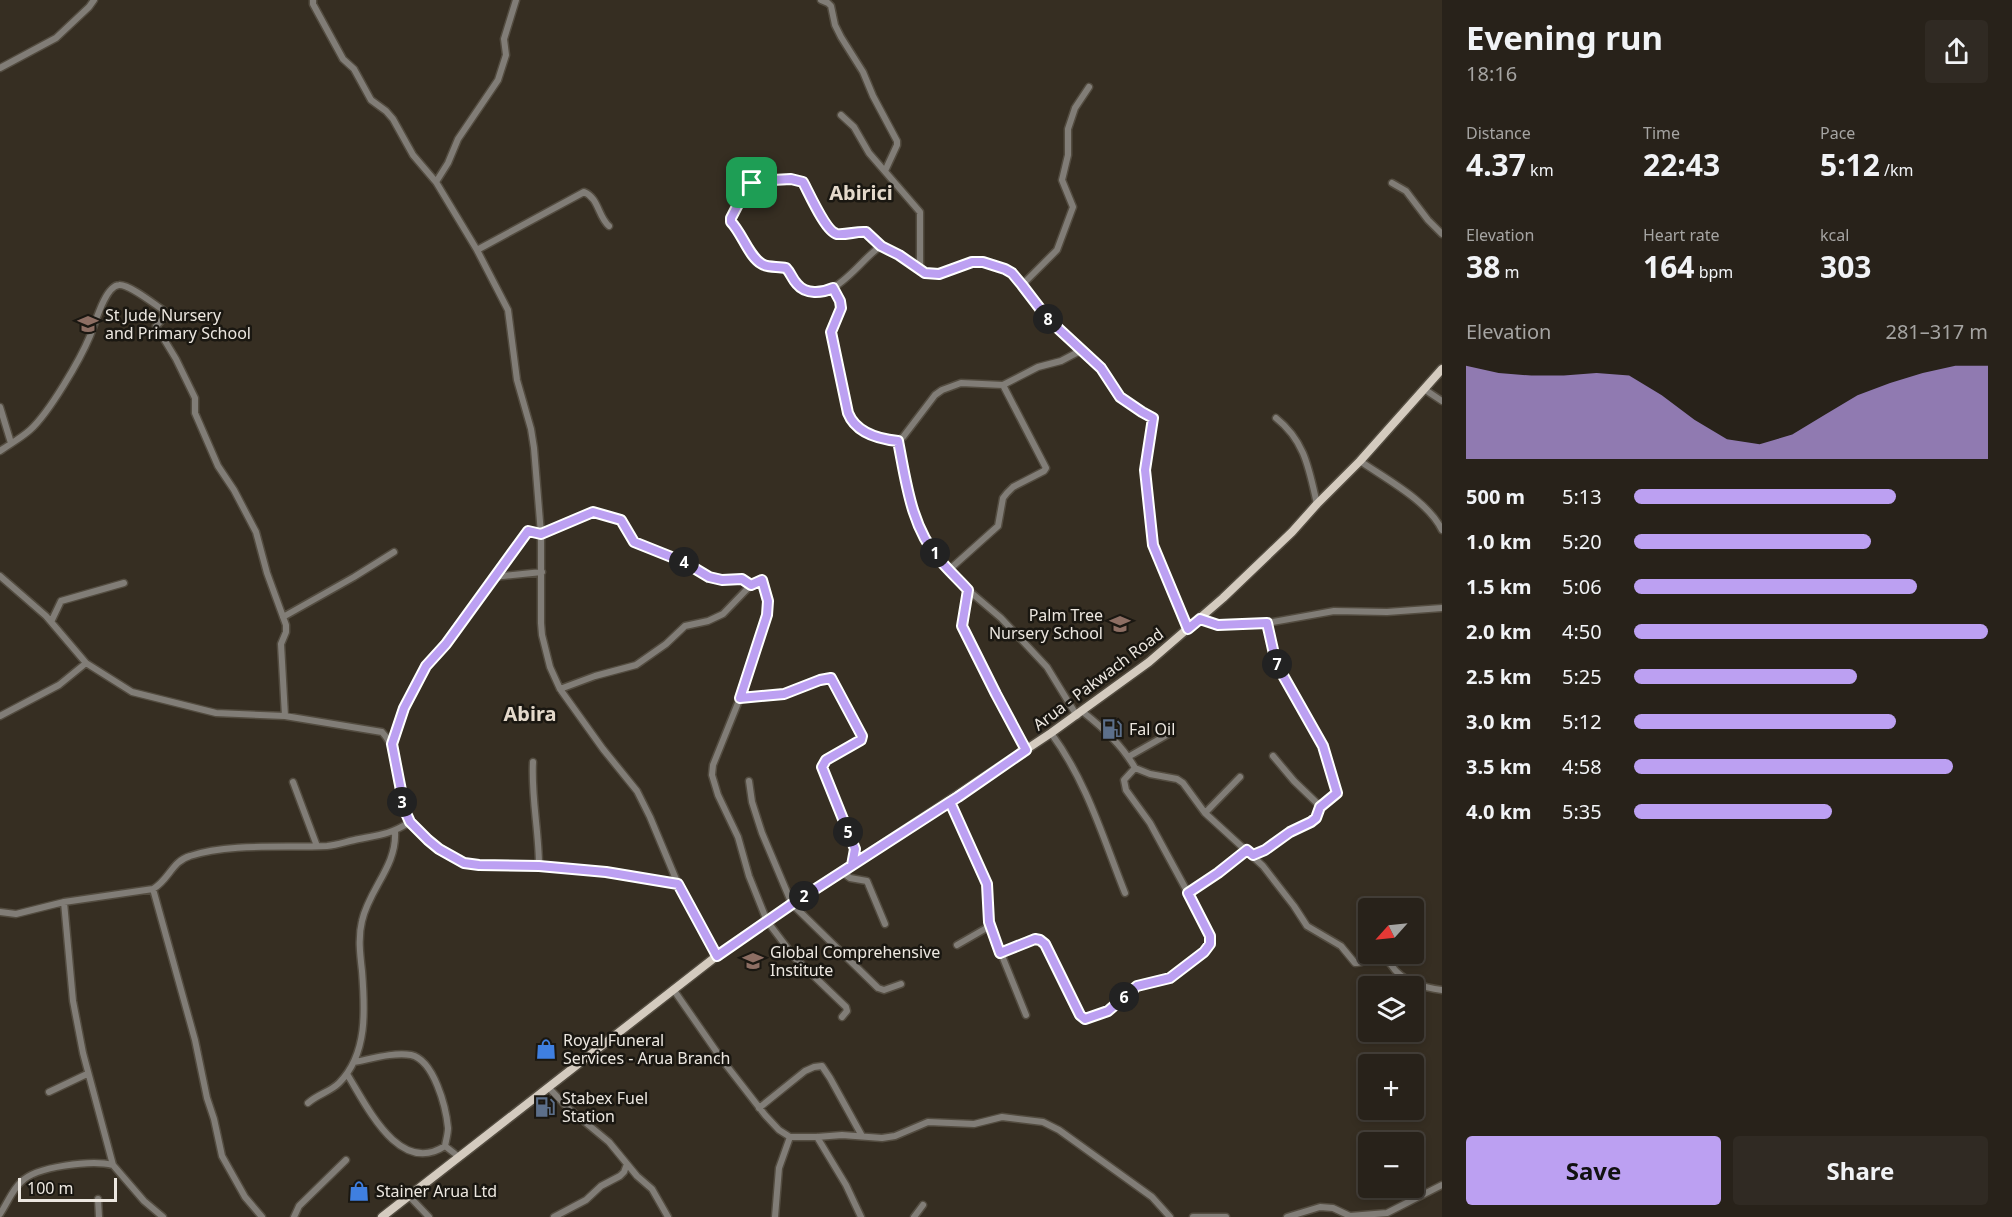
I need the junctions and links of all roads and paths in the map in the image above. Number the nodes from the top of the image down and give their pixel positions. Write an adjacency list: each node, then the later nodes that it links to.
1 (94, 0): 5 (street)
2 (313, 0): 9 (street)
3 (516, 0): 9 (street)
4 (821, 0): 8 (street)
5 (0, 68)
6 (1089, 87): 16 (street)
7 (841, 115): 8 (street)
8 (885, 171): 15 (street)
9 (436, 182): 14 (street)
10 (1392, 183): 12 (street)
11 (609, 226): 14 (street)
12 (1442, 234)
13 (881, 246): 15 (street); 17 (street); 17 (street)
14 (477, 250): 31 (street)
15 (920, 269): 16 (street)
16 (1022, 285): 18 (street)
17 (833, 288): 25 (street)
18 (1082, 350): 20 (street); 45 (street)
19 (1442, 369): 21 (main road, Arua - Pakwach Road)
20 (1003, 385): 25 (street); 33 (street)
21 (1424, 389): 22 (street); 28 (main road, Arua - Pakwach Road)
22 (1442, 401)
23 (0, 407): 26 (street)
24 (1276, 418): 29 (street)
25 (898, 441): 33 (street)
26 (11, 443): 27 (street); 41 (street)
27 (0, 451)
28 (1360, 461): 29 (main road, Arua - Pakwach Road); 30 (street)
29 (1317, 504): 42 (main road, Arua - Pakwach Road)
30 (1442, 531)
31 (541, 534): 34 (street); 36 (street); 38 (street)
32 (394, 552): 41 (street)
33 (950, 570): 39 (street)
34 (542, 572): 36 (street); 47 (street)
35 (0, 576): 43 (street)
36 (493, 577): 54 (street)
37 (124, 583): 43 (street)
38 (751, 585): 47 (street); 48 (street)
39 (968, 590): 49 (street); 55 (street)
40 (1442, 608): 44 (street)
41 (283, 617): 51 (street)
42 (1200, 619): 44 (street); 45 (main road, Arua - Pakwach Road)
43 (51, 622): 46 (street)
44 (1267, 623): 64 (street)
45 (1188, 629): 49 (main road, Arua - Pakwach Road)
46 (86, 663): 50 (street); 51 (street)
47 (560, 689): 73 (street)
48 (740, 698): 70 (street); 80 (street)
49 (1080, 714): 53 (main road, Arua - Pakwach Road); 56 (street)
50 (0, 716)
51 (285, 716): 54 (street)
52 (1172, 732): 56 (street)
53 (1051, 733): 55 (main road, Arua - Pakwach Road); 75 (street)
54 (392, 744): 66 (street)
55 (1026, 750): 63 (main road, Arua - Pakwach Road)
56 (1128, 756): 59 (street)
57 (1273, 756): 64 (street)
58 (532, 762): 71 (street)
59 (1135, 768): 65 (street); 76 (street)
60 (1240, 777): 65 (street)
61 (749, 781): 78 (street)
62 (293, 782): 68 (street)
63 (950, 802): 70 (main road, Arua - Pakwach Road); 82 (street)
64 (1320, 807): 69 (street)
65 (1205, 813): 69 (street)
66 (410, 822): 67 (street); 71 (street)
67 (395, 832): 68 (street); 91 (street)
68 (318, 846): 74 (street)
69 (1250, 853): 76 (street); 88 (street)
70 (852, 865): 72 (main road, Arua - Pakwach Road)
71 (539, 866): 73 (street)
72 (842, 872): 78 (main road, Arua - Pakwach Road); 81 (street)
73 (678, 884): 85 (street)
74 (153, 889): 77 (street); 113 (street)
75 (1125, 893)
76 (1188, 893): 84 (street)
77 (64, 902): 79 (street); 92 (street)
78 (792, 904): 80 (main road, Arua - Pakwach Road); 86 (street)
79 (0, 912)
80 (767, 921): 85 (main road, Arua - Pakwach Road); 90 (street)
81 (885, 924)
82 (990, 926): 83 (street); 84 (street)
83 (957, 945)
84 (1000, 953): 89 (street)
85 (717, 956): 87 (main road, Arua - Pakwach Road)
86 (900, 984)
87 (673, 989): 94 (main road, Arua - Pakwach Road); 97 (street)
88 (1442, 990)
89 (1026, 1015)
90 (842, 1017)
91 (354, 1062): 93 (street); 101 (street)
92 (87, 1074): 95 (street); 105 (street)
93 (347, 1074): 96 (street); 101 (street)
94 (548, 1087): 102 (main road, Arua - Pakwach Road); 104 (street)
95 (50, 1092)
96 (309, 1103)
97 (759, 1108): 98 (street); 99 (street)
98 (862, 1136): 100 (street); 122 (street)
99 (790, 1137): 100 (street); 119 (street)
100 (817, 1137): 120 (street)
101 (445, 1146): 102 (street)
102 (459, 1156): 107 (main road, Arua - Pakwach Road)
103 (346, 1160): 114 (street)
104 (627, 1164): 117 (street); 118 (street)
105 (113, 1165): 110 (street); 112 (street)
106 (1442, 1185): 125 (street)
107 (409, 1196): 115 (main road, Arua - Pakwach Road); 116 (street)
108 (98, 1199): 111 (street)
109 (923, 1205): 121 (street)
110 (0, 1214)
111 (99, 1217)
112 (163, 1217)
113 (262, 1217)
114 (294, 1217)
115 (382, 1217)
116 (429, 1217)
117 (554, 1217)
118 (668, 1217)
119 (775, 1217)
120 (861, 1217)
121 (914, 1217)
122 (1170, 1217)
123 (1193, 1217): 124 (street)
124 (1226, 1217)
125 (1287, 1217)

